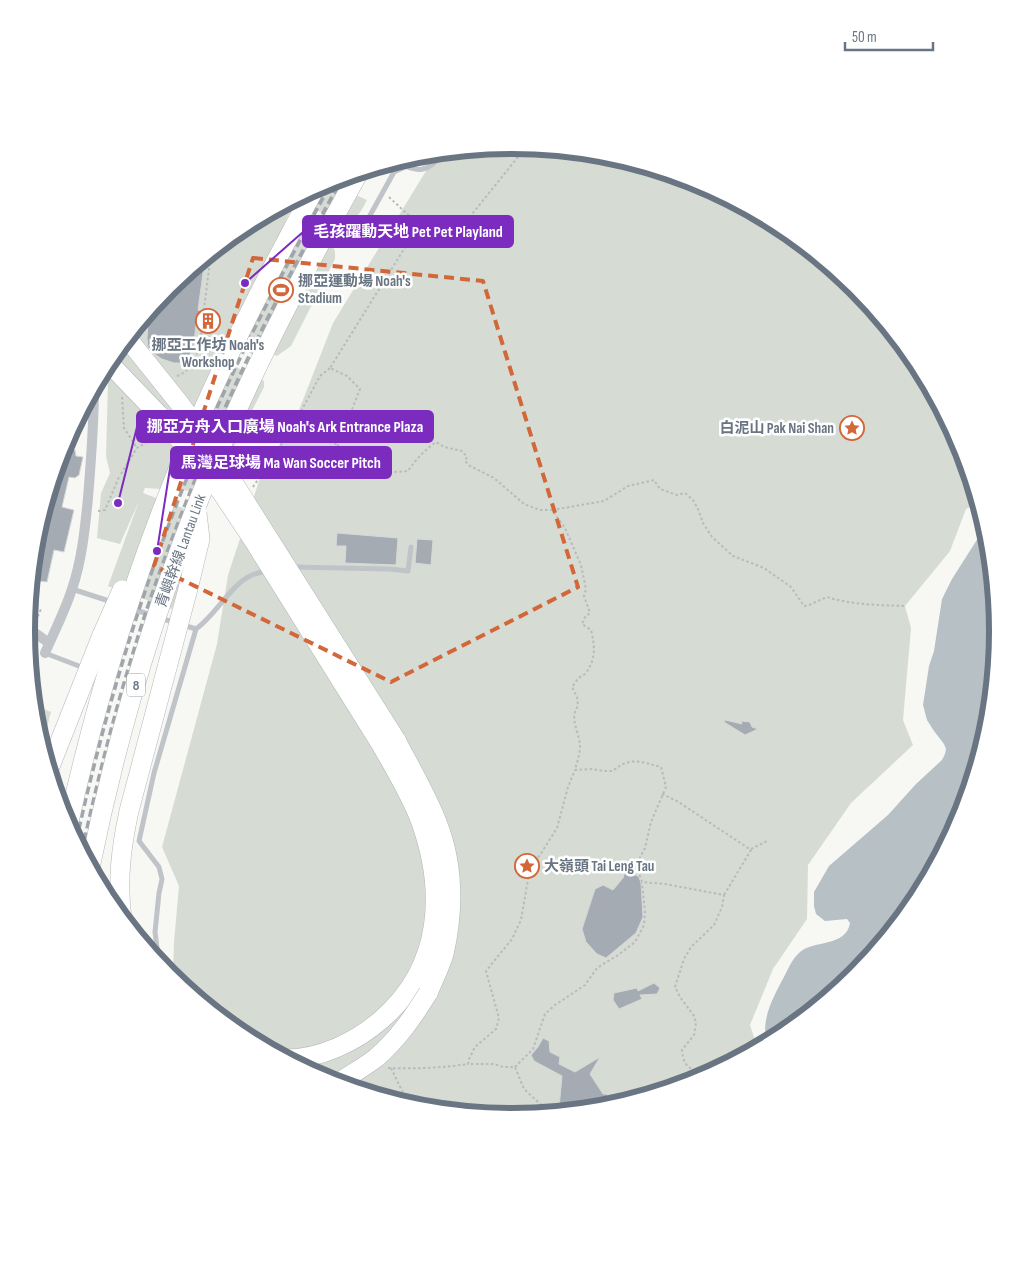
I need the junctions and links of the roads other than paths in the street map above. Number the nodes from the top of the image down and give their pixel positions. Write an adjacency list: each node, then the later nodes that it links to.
1 (435, 160): 2 (lane)
2 (405, 167): 5 (lane)
3 (354, 181): 10 (highway, 青嶼幹線 Lantau Link / 8, bridge)
4 (309, 199): 9 (highway, 青嶼幹線 Lantau Link / 8, bridge)
5 (346, 240)
6 (132, 344): 19 (highway, bridge)
7 (114, 368): 19 (highway, bridge)
8 (94, 402): 14 (street)
9 (168, 496): 20 (highway, bridge); 21 (highway, 青嶼幹線 Lantau Link / 8, bridge)
10 (196, 507): 22 (highway, 青嶼幹線 Lantau Link / 8, bridge); 23 (highway, bridge)
11 (411, 547): 13 (lane)
12 (275, 568): 15 (lane)
13 (284, 568)
14 (72, 589): 15 (lane); 17 (street)
15 (196, 629): 24 (lane)
16 (35, 636): 17 (street)
17 (47, 648): 18 (lane)
18 (93, 672)
19 (389, 743): 25 (highway)
20 (53, 760)
21 (71, 814)
22 (92, 858)
23 (120, 904)
24 (157, 951)
25 (420, 989): 26 (highway); 27 (highway, bridge)
26 (296, 1057)
27 (345, 1079)

